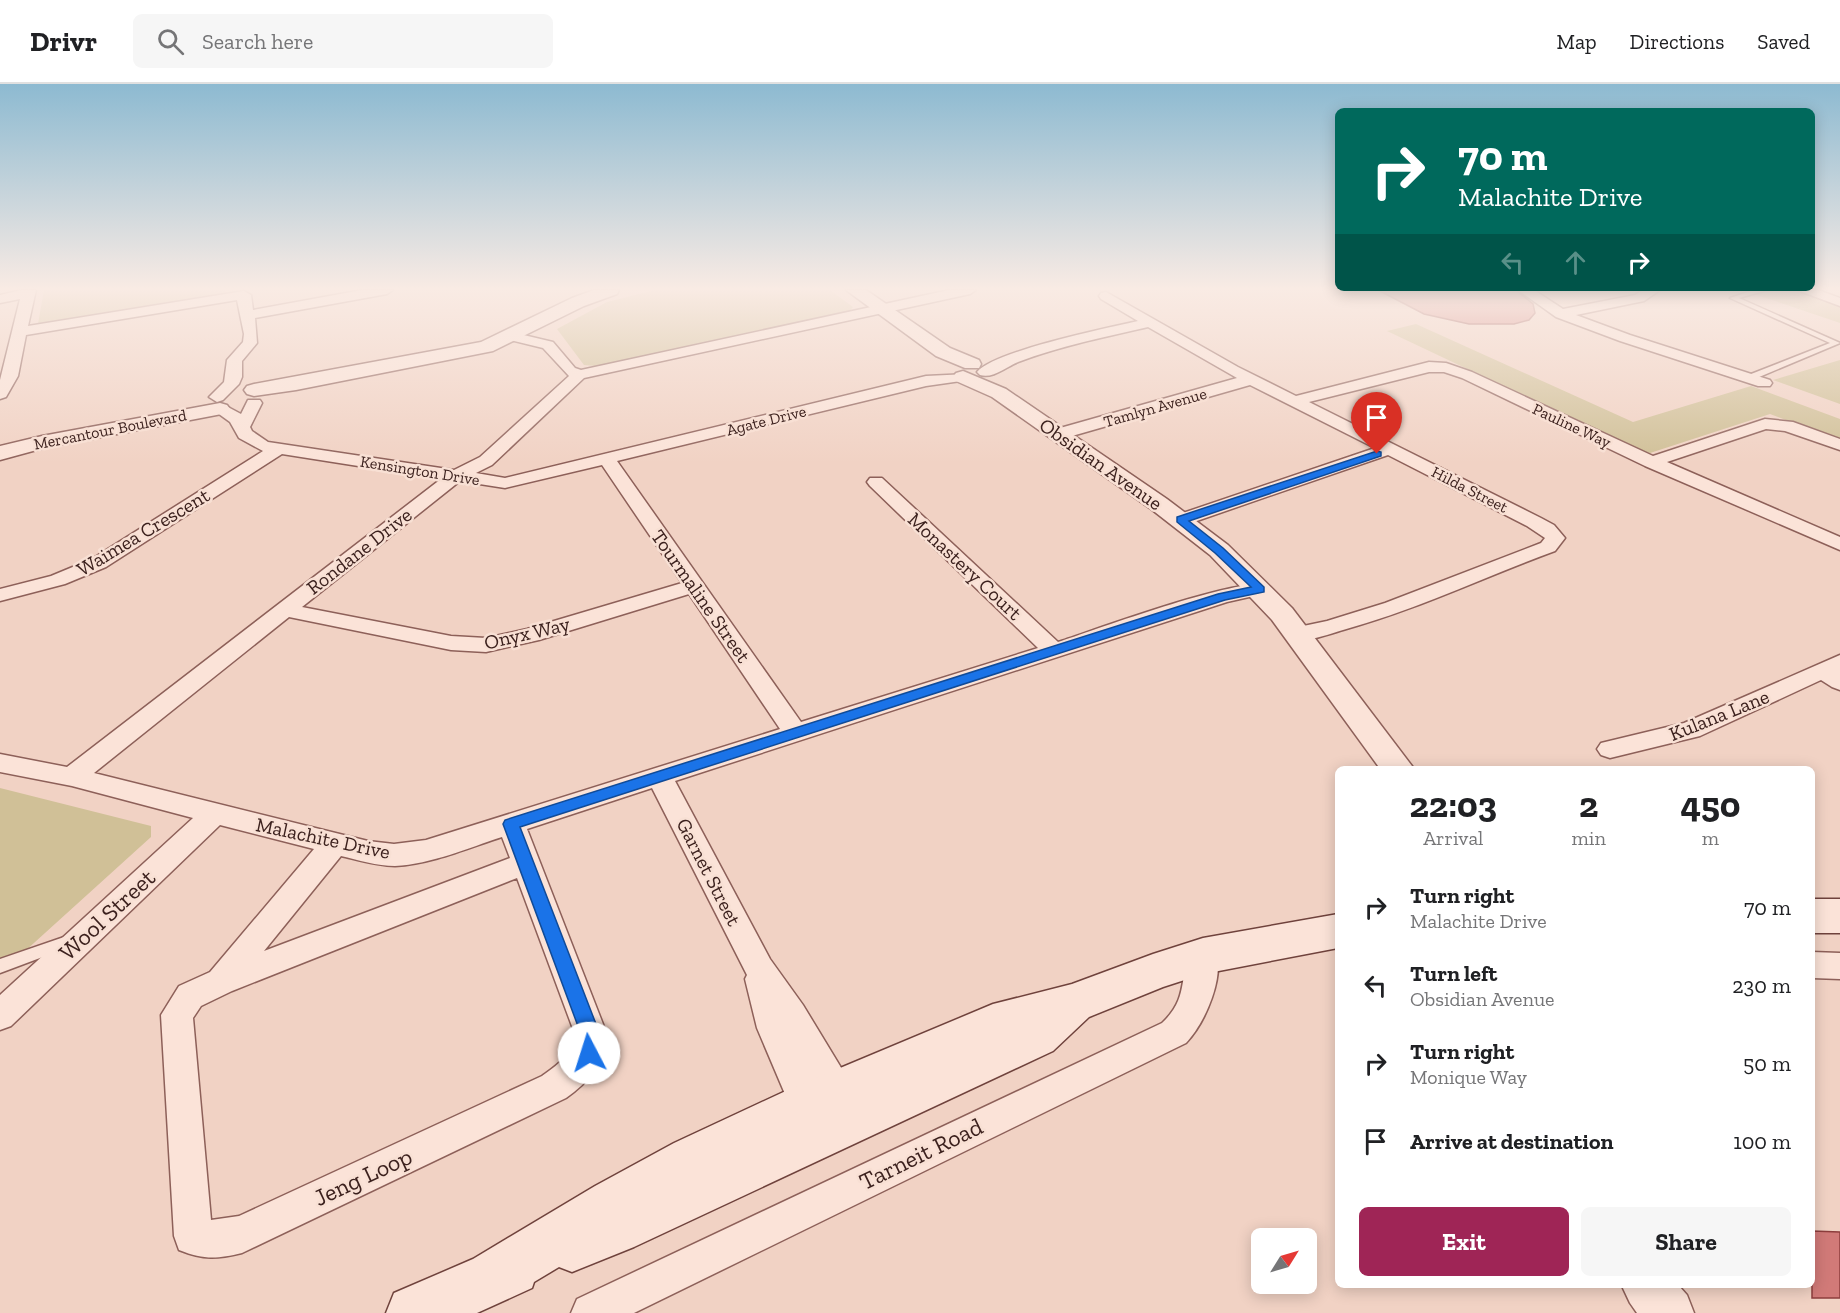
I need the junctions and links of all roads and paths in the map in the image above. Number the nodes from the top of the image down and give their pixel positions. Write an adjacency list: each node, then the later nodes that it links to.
1 (17, 347): 16 (street)
2 (247, 347): 13 (street)
3 (485, 347): 17 (street)
4 (551, 347): 12 (street)
5 (708, 347): 12 (street)
6 (935, 347): 11 (street, Obsidian Avenue)
7 (1050, 347): 11 (street, Agate Drive)
8 (1195, 347): 14 (street, Hilda Street)
9 (1654, 347): 15 (street)
10 (1829, 347): 15 (lane)
11 (965, 368): 21 (street, Obsidian Avenue); 27 (street, Agate Drive)
12 (579, 375): 29 (street, Rondane Drive)
13 (234, 377): 17 (street); 19 (street)
14 (1252, 380): 18 (street, Hilda Street); 21 (street, Tamlyn Avenue)
15 (1756, 380)
16 (0, 394)
17 (255, 396): 19 (street); 20 (street)
18 (1295, 401): 25 (street, Hilda Street); 28 (street, Pauline Way)
19 (220, 403): 20 (street, Kensington Drive); 22 (street, Mercantour Boulevard); 26 (street, Mercantour Boulevard)
20 (243, 425): 24 (street, Kensington Drive)
21 (1059, 435): 31 (street, Obsidian Avenue)
22 (0, 441): 26 (street)
23 (1840, 445): 28 (street)
24 (278, 449): 29 (street, Kensington Drive); 35 (street, Waimea Crescent)
25 (1390, 449): 31 (street); 37 (street, Hilda Street)
26 (0, 451)
27 (607, 459): 29 (street, Kensington Drive); 33 (street, Tourmaline Street)
28 (1651, 462): 32 (street, Pauline Way)
29 (454, 477): 36 (street, Rondane Drive)
30 (876, 482): 38 (street, Monastery Court)
31 (1181, 520): 34 (street, Obsidian Avenue)
32 (1840, 543)
33 (695, 586): 36 (street, Onyx Way); 41 (street, Tourmaline Street)
34 (1260, 589): 37 (street, Obsidian Avenue); 38 (street, Malachite Drive)
35 (0, 595)
36 (285, 610): 47 (street, Rondane Drive)
37 (1298, 634): 39 (street, Obsidian Avenue)
38 (1054, 650): 41 (street, Malachite Drive)
39 (1322, 670): 44 (street, Obsidian Avenue); 45 (street, Obsidian Avenue)
40 (1834, 672): 42 (street, Kulana Lane)
41 (795, 732): 46 (street, Malachite Drive)
42 (1610, 749)
43 (0, 763): 47 (street, Malachite Drive)
44 (1372, 766)
45 (1396, 766)
46 (659, 776): 49 (street, Malachite Drive); 62 (street, Garnet Street)
47 (72, 777): 48 (street, Malachite Drive)
48 (215, 813): 50 (street, Malachite Drive); 55 (street, Wool Street)
49 (511, 824): 50 (street, Malachite Drive); 51 (street, Jeng Loop)
50 (334, 844): 60 (street, Jeng Loop)
51 (526, 863): 60 (street, Jeng Loop); 60 (street, Jeng Loop)
52 (1815, 915): 53 (main road)
53 (1840, 916)
54 (1335, 932): 56 (main road)
55 (86, 936): 58 (lane); 61 (street, Wool Street)
56 (1203, 956): 62 (main road); 66 (street, Tarneit Road)
57 (1815, 965): 59 (street)
58 (0, 966)
59 (1840, 966)
60 (221, 982)
61 (0, 1016)
62 (829, 1114): 65 (main road)
63 (1640, 1288): 67 (street)
64 (1649, 1288): 68 (street)
65 (414, 1313)
66 (591, 1313)
67 (1646, 1313)
68 (1669, 1313)

